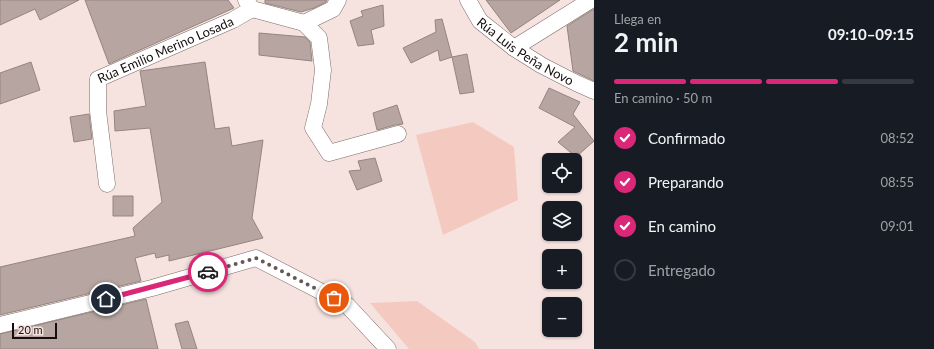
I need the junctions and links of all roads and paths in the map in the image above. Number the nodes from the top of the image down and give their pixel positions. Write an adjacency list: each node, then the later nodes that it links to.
1 (338, 0): 5 (street)
2 (468, 0): 6 (street, Rúa Luis Peña Novo)
3 (591, 0): 6 (street)
4 (249, 5): 5 (street); 9 (street, Rúa Emilio Merino Losada)
5 (304, 23): 8 (street)
6 (514, 48): 7 (street, Rúa Luis Peña Novo)
7 (594, 91)
8 (398, 134)
9 (107, 184)
10 (0, 325): 11 (street)
11 (388, 349)

